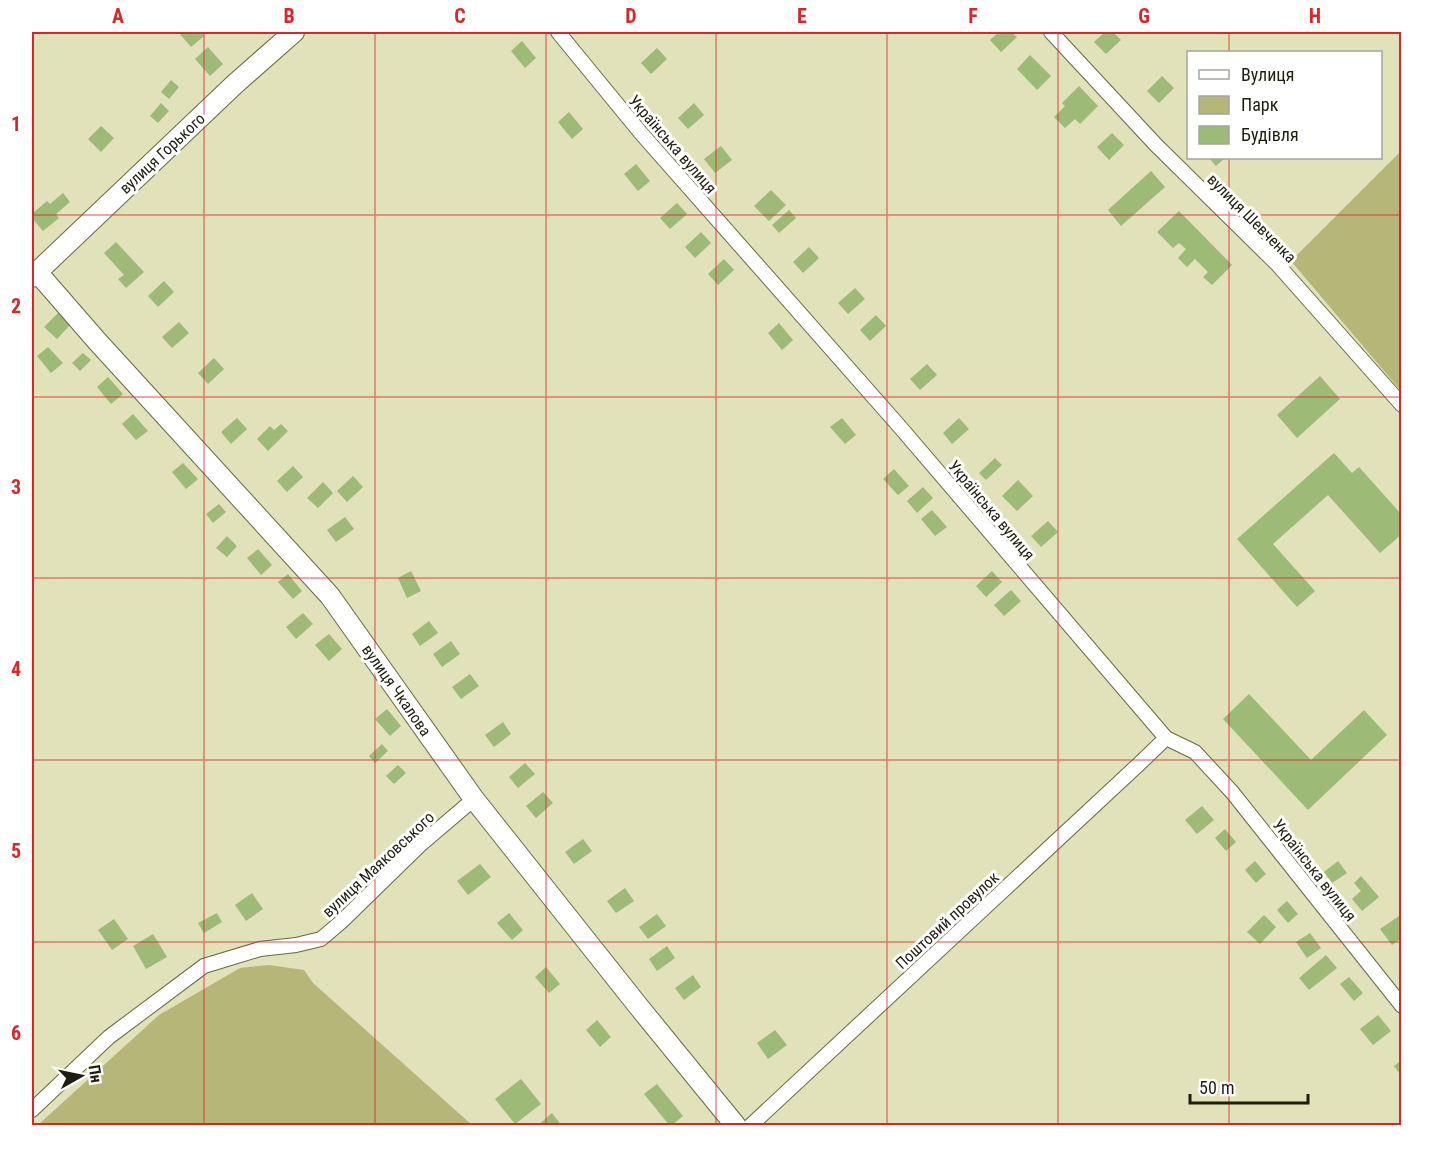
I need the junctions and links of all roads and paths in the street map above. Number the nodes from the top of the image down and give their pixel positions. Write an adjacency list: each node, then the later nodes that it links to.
1 (294, 32): 4 (street, вулиця Горького)
2 (558, 32): 6 (street, Українська вулиця)
3 (1051, 32): 5 (street, вулиця Шевченка)
4 (34, 274): 7 (street, вулиця Чкалова)
5 (1401, 405)
6 (1166, 738): 8 (street, Українська вулиця); 11 (street, Поштовий провулок)
7 (474, 799): 9 (street, вулиця Маяковського); 10 (street, вулиця Чкалова)
8 (1401, 1006)
9 (32, 1110)
10 (736, 1125)
11 (750, 1125)

